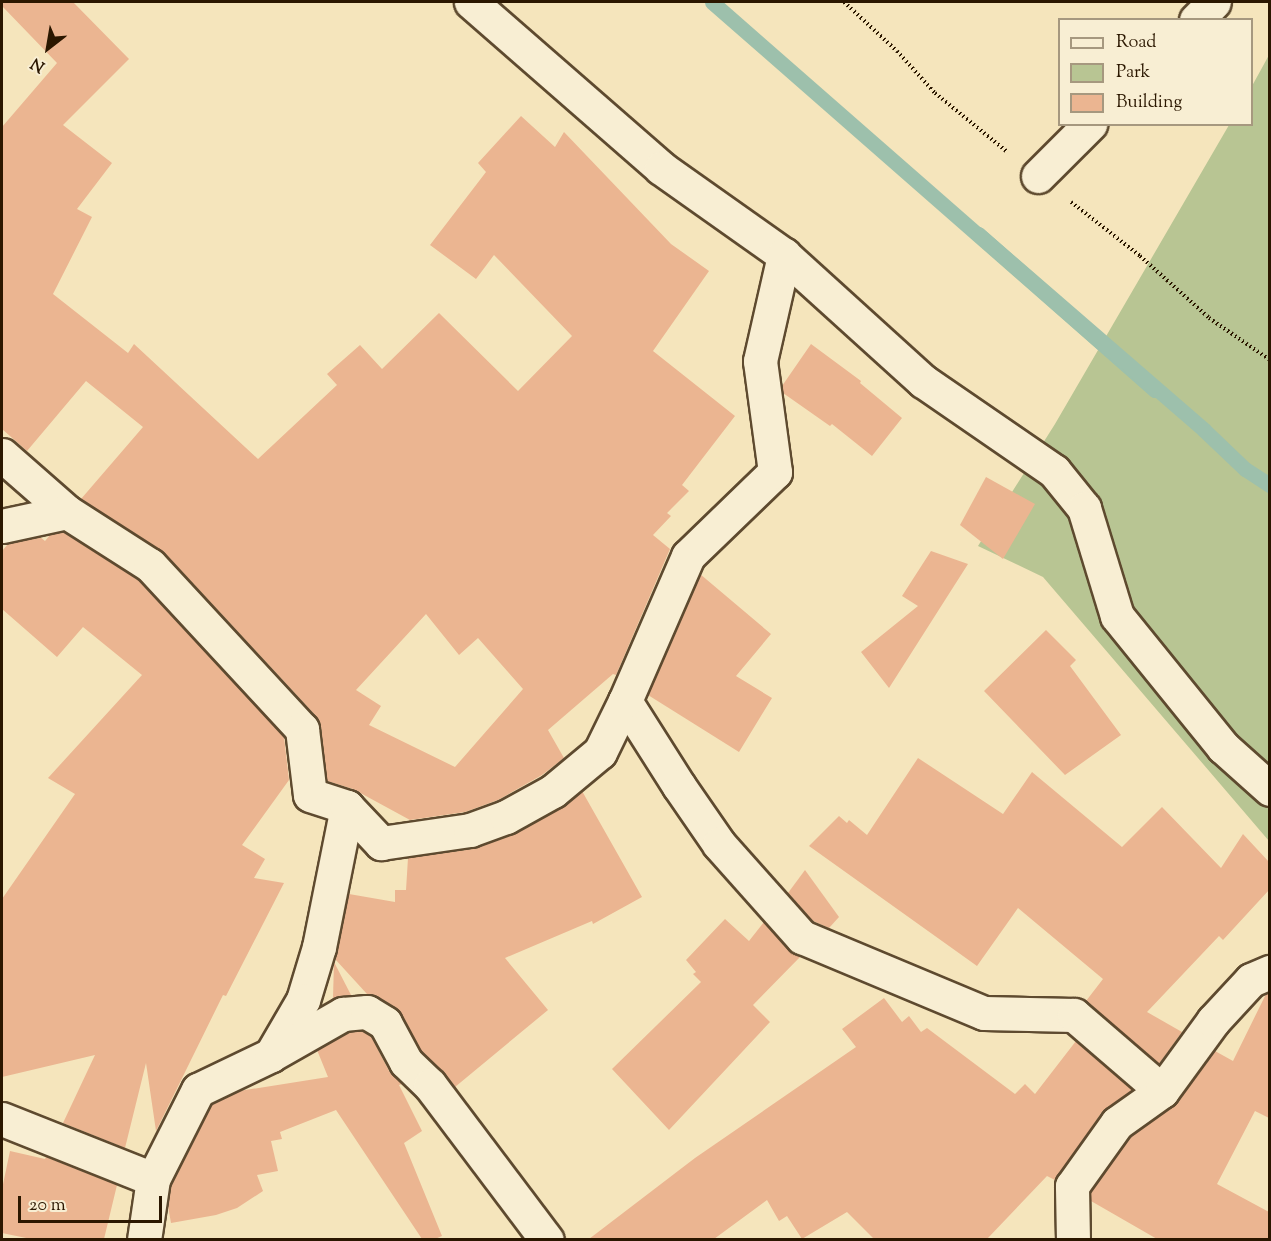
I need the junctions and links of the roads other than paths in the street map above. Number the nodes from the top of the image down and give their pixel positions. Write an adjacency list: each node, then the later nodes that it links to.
1 (471, 2): 6 (street)
2 (1214, 2): 3 (street)
3 (1198, 18)
4 (1088, 126): 5 (street)
5 (1038, 176)
6 (784, 255): 10 (street); 11 (street)
7 (2, 454): 8 (street)
8 (67, 512): 9 (street); 12 (street)
9 (2, 526)
10 (626, 701): 12 (street); 15 (street)
11 (1269, 789)
12 (347, 807): 14 (street)
13 (1269, 972): 15 (street)
14 (271, 1055): 17 (street); 19 (street)
15 (1162, 1091): 20 (street)
16 (2, 1119): 17 (street)
17 (153, 1179): 18 (street)
18 (144, 1239)
19 (547, 1239)
20 (1073, 1239)

